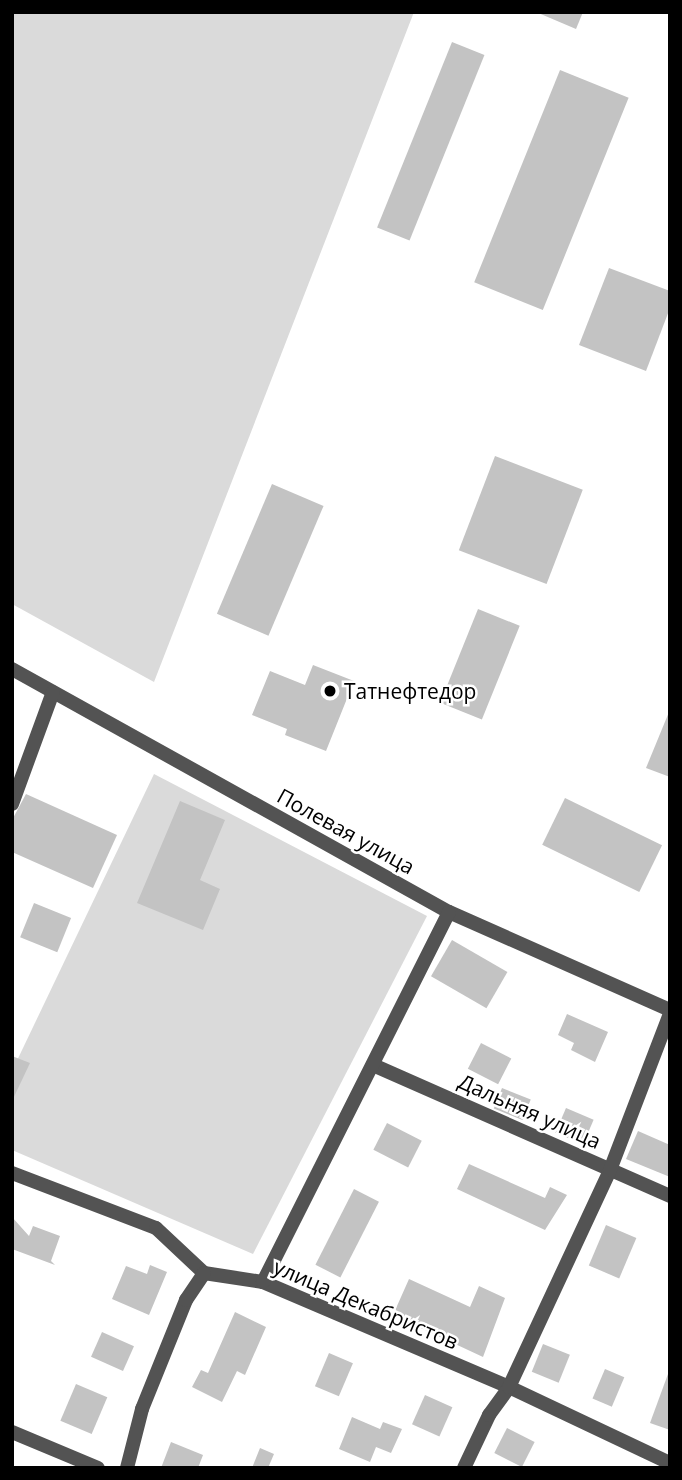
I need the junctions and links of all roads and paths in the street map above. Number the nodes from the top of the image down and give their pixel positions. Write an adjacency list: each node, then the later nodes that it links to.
1 (12, 669): 2 (street, Полевая улица)
2 (53, 692): 3 (street); 4 (street, Полевая улица)
3 (12, 804)
4 (449, 912): 5 (street, Полевая улица); 6 (street)
5 (670, 1012): 7 (street)
6 (373, 1065): 7 (street, Дальняя улица); 11 (street)
7 (610, 1170): 9 (street, Дальняя улица); 12 (street)
8 (12, 1173): 10 (street)
9 (670, 1196)
10 (204, 1273): 11 (street, улица Декабристов); 16 (street)
11 (263, 1282): 12 (street, улица Декабристов)
12 (509, 1387): 14 (street, улица Декабристов); 17 (street)
13 (12, 1432): 15 (street)
14 (670, 1463)
15 (98, 1468)
16 (127, 1468)
17 (464, 1468)

